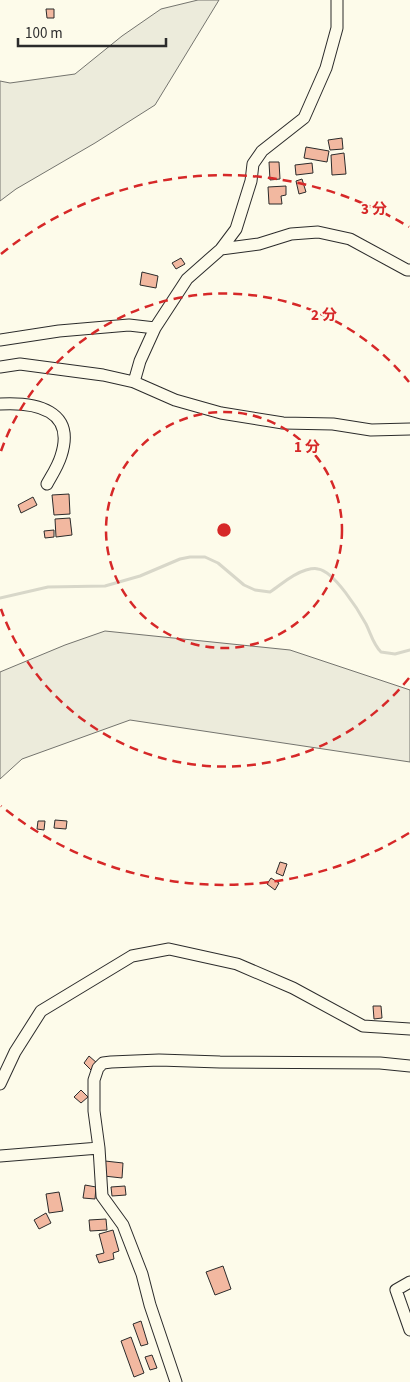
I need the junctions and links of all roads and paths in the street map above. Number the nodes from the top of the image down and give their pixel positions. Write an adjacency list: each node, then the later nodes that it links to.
1 (337, 0): 2 (street)
2 (221, 249): 3 (street); 4 (street)
3 (410, 270)
4 (155, 328): 5 (street); 7 (street)
5 (0, 340)
6 (0, 367): 7 (street)
7 (134, 382): 9 (street)
8 (0, 404): 10 (street)
9 (410, 429)
10 (47, 484)
11 (410, 1029): 13 (street)
12 (410, 1066): 14 (street)
13 (0, 1084)
14 (99, 1148): 15 (street); 18 (street)
15 (0, 1156)
16 (410, 1282): 17 (street)
17 (410, 1330)
18 (176, 1382)

